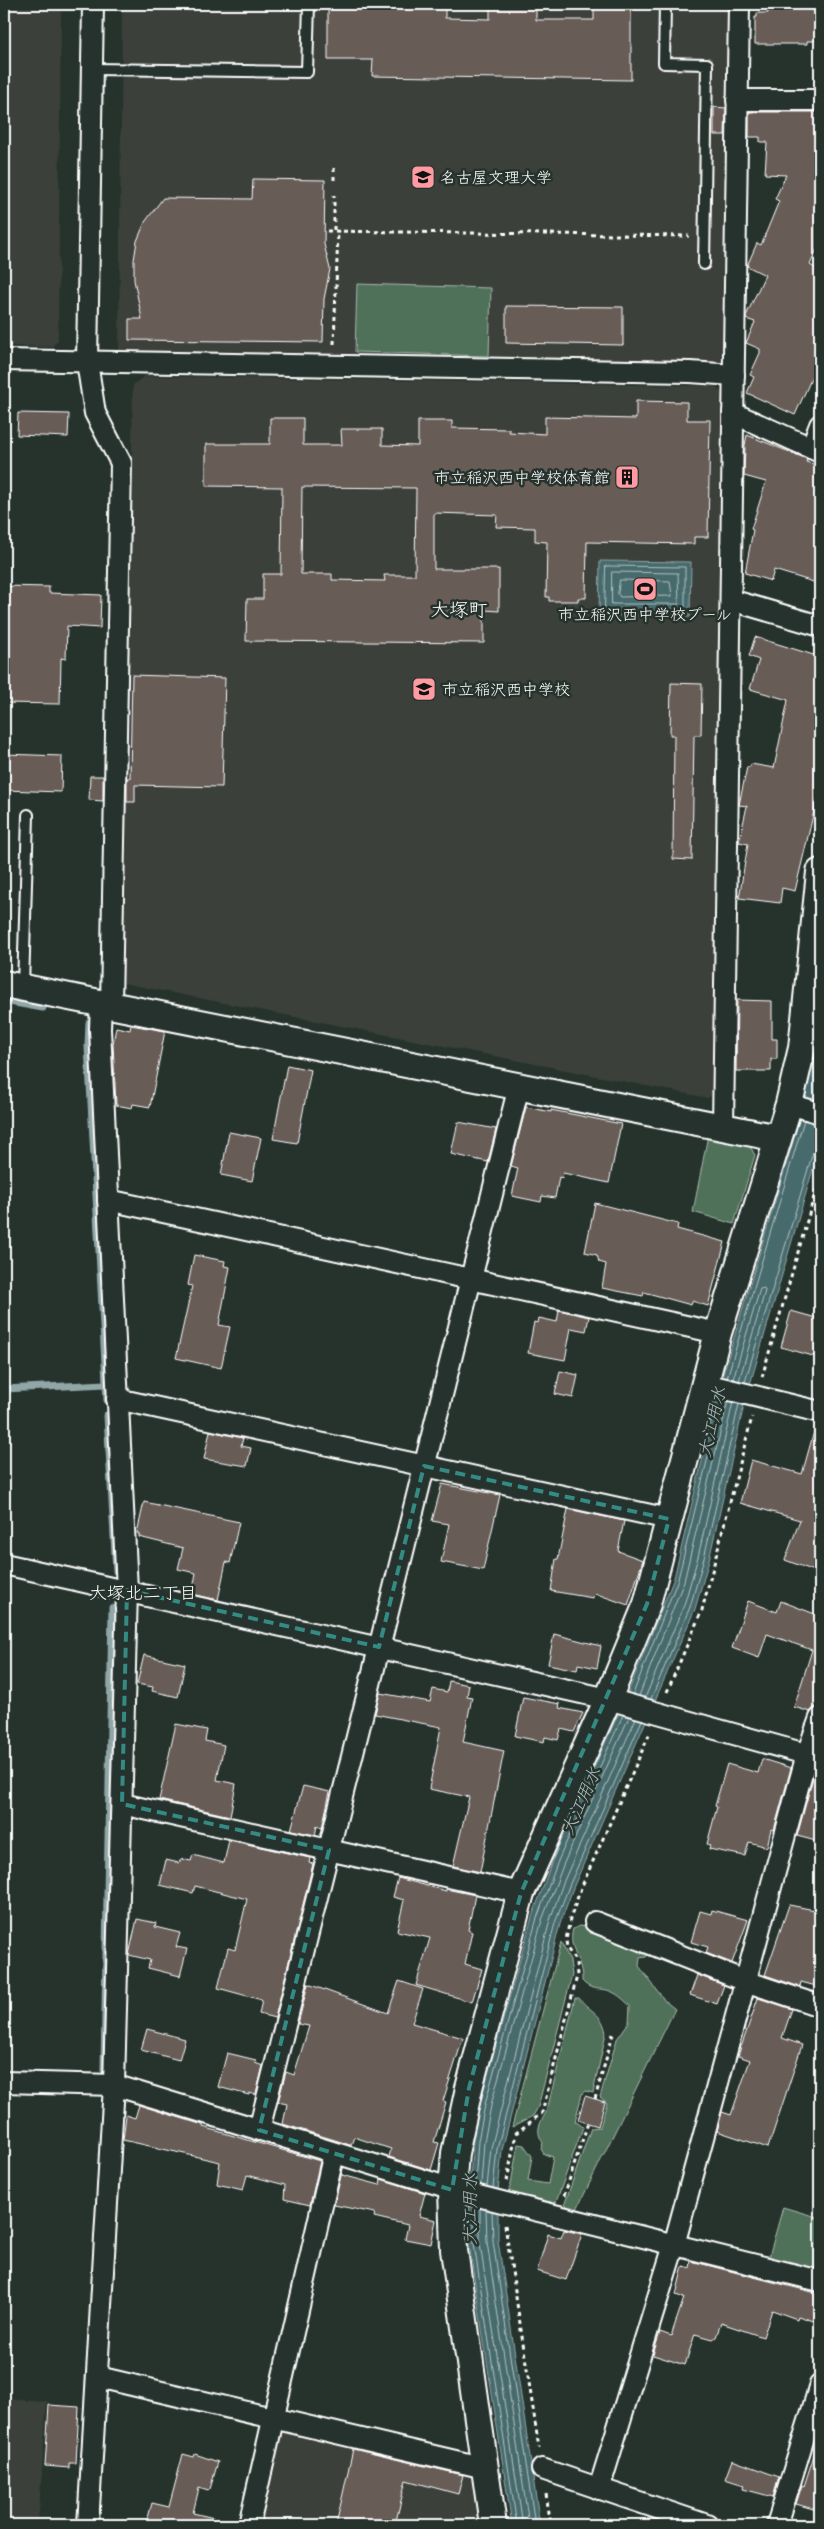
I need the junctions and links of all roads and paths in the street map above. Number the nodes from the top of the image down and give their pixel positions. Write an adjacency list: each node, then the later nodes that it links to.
1 (93, 4): 5 (street)
2 (309, 4): 5 (lane)
3 (665, 4): 13 (lane)
4 (739, 4): 6 (street)
5 (92, 69): 17 (street)
6 (737, 100): 7 (street); 18 (street)
7 (820, 100)
8 (334, 168): 9 (path)
9 (334, 180)
10 (334, 195): 12 (path)
11 (327, 231): 12 (path)
12 (336, 231): 13 (path); 15 (path)
13 (705, 237): 14 (lane)
14 (704, 264)
15 (334, 344)
16 (4, 360): 17 (street)
17 (87, 362): 18 (street); 27 (street)
18 (734, 375): 19 (street)
19 (733, 413): 21 (street); 22 (street)
20 (820, 425): 21 (street)
21 (815, 450)
22 (731, 600): 23 (street); 31 (street)
23 (820, 626)
24 (28, 815): 26 (lane)
25 (820, 872): 29 (street)
26 (13, 986): 27 (street)
27 (106, 1004): 28 (street); 34 (street)
28 (519, 1086): 31 (street); 35 (street)
29 (794, 1106): 30 (street); 32 (street)
30 (820, 1114)
31 (723, 1127): 32 (street)
32 (778, 1138): 36 (street)
33 (820, 1176): 38 (path)
34 (108, 1200): 35 (street); 39 (street)
35 (470, 1279): 36 (street); 41 (street)
36 (718, 1333): 37 (street)
37 (710, 1385): 38 (street); 42 (street)
38 (754, 1396): 40 (street); 47 (path)
39 (117, 1399): 41 (street); 44 (street)
40 (820, 1412)
41 (424, 1466): 42 (street); 45 (street)
42 (669, 1519): 46 (street)
43 (4, 1564): 44 (street)
44 (127, 1590): 45 (street); 50 (street)
45 (379, 1647): 46 (street); 51 (street)
46 (614, 1701): 47 (street); 52 (street)
47 (657, 1713): 49 (street); 64 (path)
48 (820, 1718): 49 (street)
49 (814, 1756): 54 (street)
50 (122, 1804): 51 (street); 58 (street)
51 (329, 1850): 52 (street); 61 (street)
52 (521, 1894): 63 (street)
53 (594, 1922): 54 (street)
54 (745, 1981): 55 (street); 66 (street)
55 (820, 2006)
56 (613, 2034): 59 (path)
57 (4, 2082): 58 (street)
58 (114, 2085): 61 (street); 68 (street)
59 (595, 2099)
60 (588, 2123): 65 (path)
61 (259, 2130): 62 (street)
62 (334, 2153): 63 (street); 70 (street)
63 (459, 2192): 64 (street); 71 (street)
64 (503, 2203): 65 (street); 72 (path)
65 (557, 2217): 66 (street)
66 (674, 2245): 67 (street); 73 (street)
67 (820, 2281)
68 (98, 2378): 70 (street); 74 (street)
69 (820, 2385): 79 (street)
70 (274, 2418): 71 (street); 75 (street)
71 (485, 2468): 76 (street)
72 (542, 2469): 73 (street); 77 (path)
73 (599, 2488): 78 (street)
74 (88, 2525)
75 (249, 2525)
76 (493, 2525)
77 (551, 2525)
78 (707, 2525)
79 (777, 2525)

